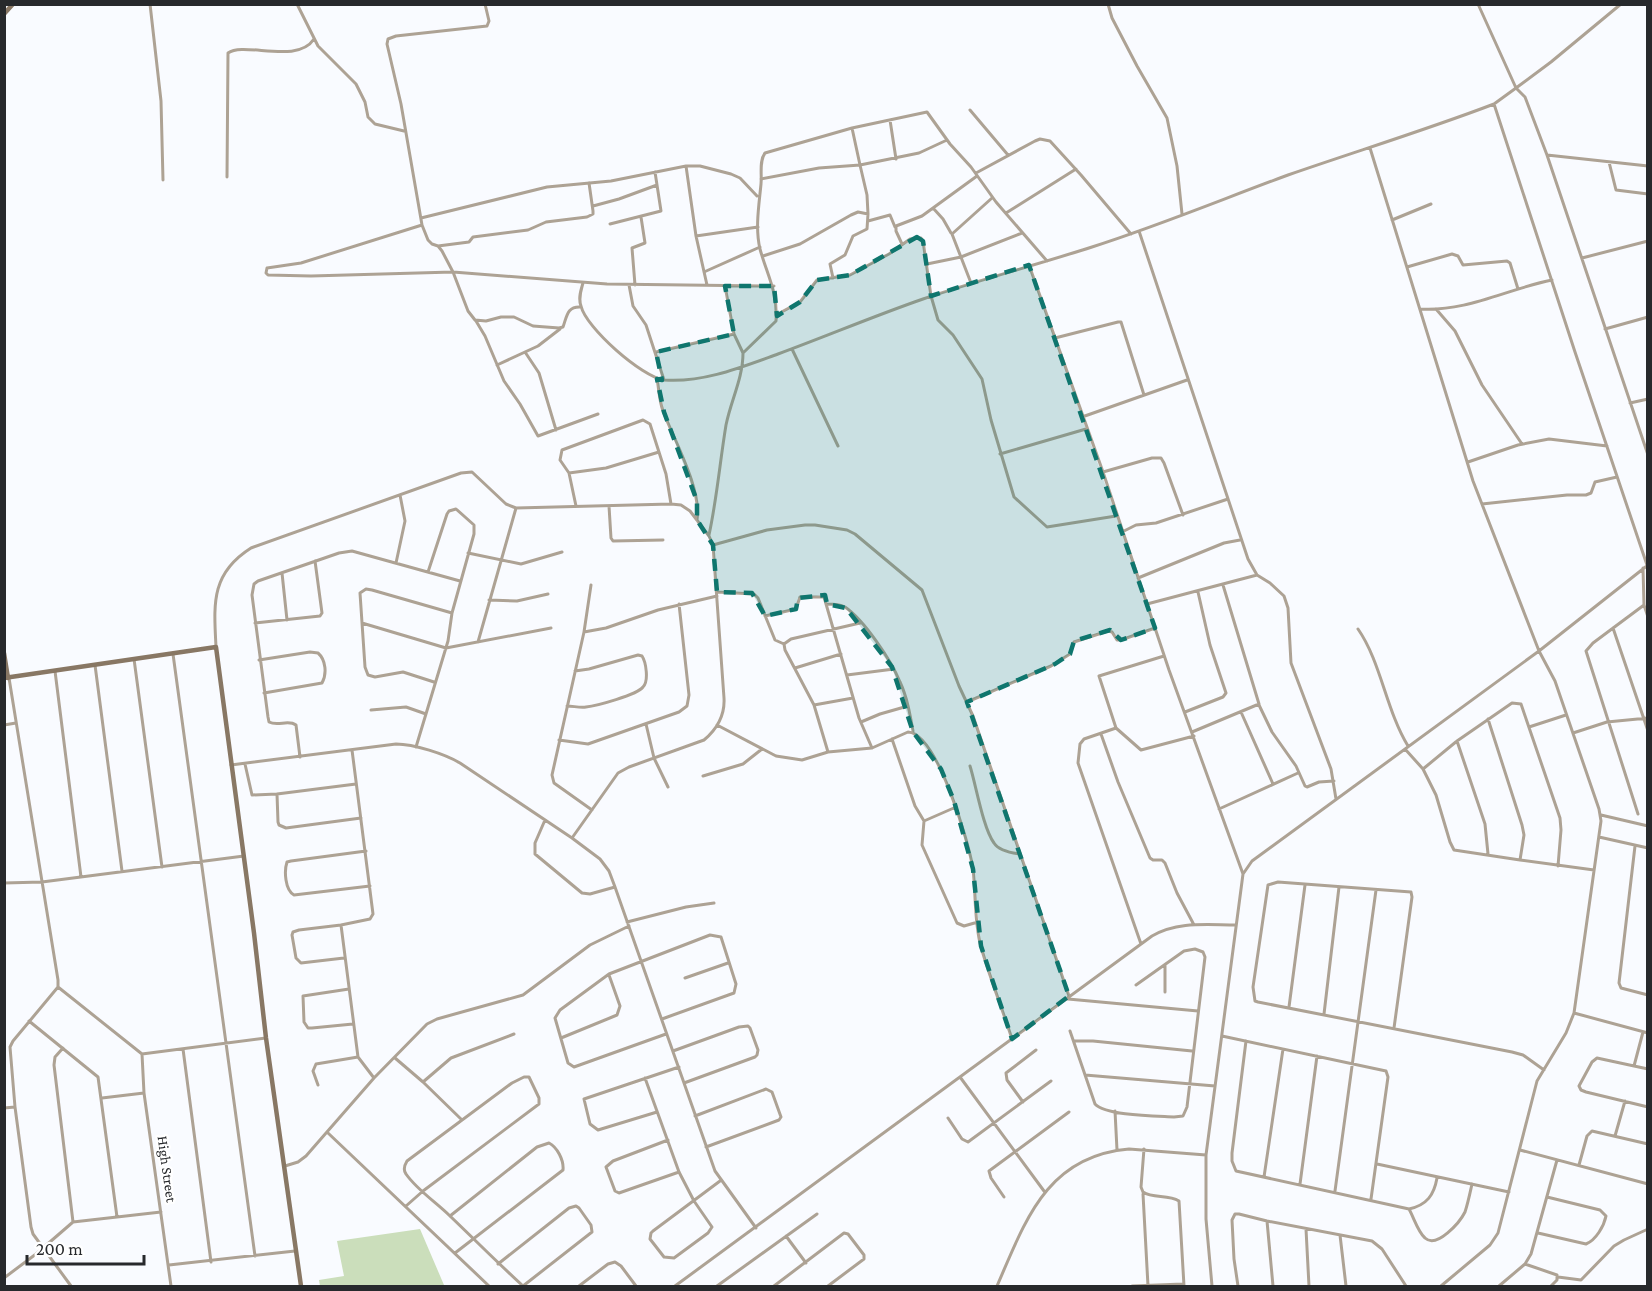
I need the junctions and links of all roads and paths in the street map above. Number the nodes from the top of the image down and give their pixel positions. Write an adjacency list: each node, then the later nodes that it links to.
1 (13, 4): 8 (street)
2 (150, 4): 30 (street)
3 (297, 4): 9 (street)
4 (485, 4): 15 (street)
5 (1108, 4): 41 (street)
6 (1478, 4): 10 (street)
7 (1621, 4): 10 (street)
8 (4, 14)
9 (314, 39): 15 (street); 28 (street)
10 (1516, 88): 11 (street); 19 (street)
11 (1494, 104): 17 (street); 69 (street)
12 (970, 110): 18 (street)
13 (890, 120): 14 (street); 16 (street); 20 (street)
14 (852, 128): 22 (street); 29 (street)
15 (404, 131): 43 (street)
16 (947, 140): 20 (street); 27 (street)
17 (1370, 148): 41 (street); 44 (street)
18 (1008, 155): 25 (street); 27 (street)
19 (1548, 155): 21 (street); 61 (street)
20 (896, 159): 22 (street)
21 (1609, 162): 24 (street); 33 (street)
22 (860, 165): 29 (street); 39 (street)
23 (686, 166): 26 (street); 34 (street); 54 (street)
24 (1647, 166)
25 (1076, 169): 40 (street); 53 (street)
26 (655, 172): 31 (street); 32 (street)
27 (976, 175): 35 (street); 38 (street)
28 (227, 177)
29 (761, 179): 34 (street)
30 (163, 180)
31 (589, 183): 37 (street); 43 (street)
32 (657, 185): 37 (street); 42 (street)
33 (1647, 194)
34 (758, 197): 48 (street)
35 (992, 197): 40 (street); 52 (street)
36 (1431, 204): 44 (street)
37 (592, 206): 57 (street)
38 (933, 208): 49 (street); 52 (street)
39 (868, 214): 45 (street); 59 (street)
40 (1006, 214): 51 (street)
41 (1182, 214): 50 (street)
42 (641, 217): 46 (street); 73 (street)
43 (420, 218): 47 (street)
44 (1392, 220): 65 (street)
45 (868, 221): 49 (street); 68 (street)
46 (610, 224)
47 (422, 225): 57 (street); 66 (street)
48 (758, 227): 54 (street); 58 (street)
49 (895, 227): 56 (street)
50 (1139, 231): 53 (street); 97 (street)
51 (1022, 233): 60 (street); 62 (street)
52 (952, 234): 60 (street)
53 (1131, 234): 62 (street)
54 (696, 236): 67 (street)
55 (1647, 241): 61 (street)
56 (902, 244): 63 (street); 68 (street)
57 (438, 246): 66 (street)
58 (760, 247): 59 (street); 67 (street)
59 (763, 256): 74 (street)
60 (961, 258): 63 (street); 71 (street)
61 (1582, 258): 86 (street)
62 (1047, 261): 64 (street)
63 (927, 264): 78 (street)
64 (1029, 265): 71 (street); 88 (street)
65 (1407, 267): 77 (street); 80 (street)
66 (453, 272): 70 (street); 84 (street)
67 (704, 272): 75 (street)
68 (833, 278): 82 (street)
69 (1552, 279): 77 (street); 107 (street)
70 (583, 283): 72 (street); 79 (street)
71 (971, 283): 78 (street)
72 (629, 285): 73 (street); 91 (street)
73 (635, 285): 75 (street)
74 (774, 285): 76 (street); 82 (street)
75 (707, 286): 76 (street)
76 (725, 286): 87 (street)
77 (1518, 289): 81 (street)
78 (931, 296): 89 (street); 110 (street)
79 (580, 307): 85 (street); 95 (street)
80 (1420, 309): 81 (street); 111 (street)
81 (1436, 309): 105 (street)
82 (777, 315): 92 (street)
83 (1647, 317): 86 (street)
84 (475, 320): 85 (street); 93 (street)
85 (563, 327): 90 (street)
86 (1605, 329): 100 (street)
87 (734, 334): 91 (street); 92 (street)
88 (1054, 338): 98 (street); 102 (street)
89 (792, 349): 94 (street); 106 (street)
90 (525, 352): 93 (street); 104 (street)
91 (656, 352): 96 (street)
92 (743, 353): 94 (street)
93 (497, 365): 104 (street)
94 (743, 367): 96 (street); 126 (street)
95 (657, 379): 96 (street); 124 (street)
96 (664, 380)
97 (1187, 380): 98 (street); 116 (street)
98 (1144, 395): 102 (street)
99 (1647, 399): 100 (street)
100 (1629, 403): 109 (street)
101 (598, 414): 104 (street)
102 (1082, 417): 103 (street)
103 (1086, 429): 110 (street); 112 (street)
104 (556, 430)
105 (1522, 444): 107 (street); 111 (street)
106 (838, 446)
107 (1607, 446): 114 (street)
108 (659, 452): 113 (street); 113 (street); 117 (street)
109 (1647, 453)
110 (1000, 454): 123 (street)
111 (1468, 462): 118 (street)
112 (1102, 472): 122 (street); 123 (street)
113 (569, 473): 120 (street)
114 (1617, 477): 118 (street); 135 (street)
115 (400, 494): 121 (street); 134 (street); 167 (street)
116 (1228, 500): 122 (street); 128 (street)
117 (671, 504): 119 (street); 124 (street)
118 (1482, 504): 169 (street)
119 (609, 506): 120 (street); 127 (street)
120 (577, 507): 121 (street)
121 (516, 508): 133 (street)
122 (1183, 515): 125 (street)
123 (1116, 516): 125 (street)
124 (697, 520): 126 (street)
125 (1122, 532): 140 (street)
126 (709, 536): 129 (street)
127 (663, 540)
128 (1241, 540): 139 (street); 140 (street)
129 (713, 545): 146 (street); 186 (street)
130 (562, 552): 133 (street)
131 (468, 553): 133 (street); 137 (street); 141 (street)
132 (315, 561): 134 (street); 138 (street); 155 (street)
133 (500, 561): 147 (street)
134 (396, 563): 137 (street)
135 (1647, 565): 136 (street)
136 (1643, 568): 151 (street); 169 (street)
137 (428, 572): 141 (street)
138 (282, 573): 155 (street); 156 (street)
139 (1257, 575): 143 (street); 228 (street)
140 (1138, 578): 150 (street)
141 (460, 581): 152 (street)
142 (591, 585): 164 (street)
143 (1223, 585): 144 (street); 187 (street)
144 (1198, 592): 150 (street); 192 (street)
145 (548, 594): 147 (street)
146 (717, 594): 148 (street); 153 (street); 203 (street)
147 (489, 600): 165 (street)
148 (679, 604): 164 (street); 201 (street)
149 (827, 604): 153 (street); 158 (street); 163 (street)
150 (1147, 604): 160 (street)
151 (1644, 605): 154 (street); 161 (street)
152 (452, 613): 157 (street); 168 (street)
153 (765, 616): 166 (street)
154 (1647, 617)
155 (287, 620): 156 (street)
156 (255, 623): 175 (street)
157 (362, 623): 168 (street); 183 (street)
158 (860, 623): 163 (street); 178 (street)
159 (551, 628): 165 (street)
160 (1155, 628): 173 (street); 186 (street)
161 (1613, 628): 196 (street); 199 (street)
162 (1358, 629): 215 (street)
163 (834, 630): 166 (street); 172 (street)
164 (584, 632): 180 (street)
165 (478, 642): 168 (street)
166 (784, 644): 177 (street)
167 (216, 647): 171 (street); 223 (street)
168 (446, 648): 183 (street)
169 (1539, 651): 195 (street); 215 (street)
170 (4, 652): 182 (street)
171 (173, 653): 174 (street); 252 (street)
172 (841, 654): 177 (street); 181 (street)
173 (1164, 656): 192 (street); 205 (street)
174 (134, 660): 176 (street); 253 (street)
175 (259, 660): 184 (street); 184 (street)
176 (95, 665): 179 (street); 256 (street)
177 (795, 668): 188 (street)
178 (894, 669): 181 (street); 190 (street)
179 (54, 671): 182 (street); 258 (street)
180 (575, 671): 189 (street); 189 (street)
181 (847, 675): 185 (street)
182 (6, 678): 200 (street)
183 (434, 682): 194 (street)
184 (264, 693): 220 (street)
185 (853, 698): 188 (street); 198 (street)
186 (967, 702): 248 (street)
187 (1259, 704): 193 (street); 226 (street)
188 (814, 705): 219 (street)
189 (567, 706): 212 (street)
190 (908, 706): 198 (street); 207 (street)
191 (371, 710): 194 (street)
192 (1185, 712): 209 (street)
193 (1241, 712): 209 (street); 230 (street)
194 (426, 714): 214 (street)
195 (1566, 715): 204 (street); 210 (street)
196 (1645, 718): 199 (street); 206 (street)
197 (1488, 719): 204 (street); 213 (street); 251 (street)
198 (861, 722): 216 (street)
199 (1607, 722): 210 (street); 237 (street)
200 (16, 723): 202 (street); 259 (street)
201 (646, 724): 212 (street); 221 (street)
202 (4, 725)
203 (717, 725): 217 (street); 221 (street)
204 (1529, 727): 254 (street)
205 (1116, 728): 208 (street); 209 (street)
206 (1647, 731)
207 (913, 732): 211 (street); 234 (street)
208 (1101, 734): 269 (street); 272 (street)
209 (1193, 734): 235 (street)
210 (1573, 734): 238 (street)
211 (892, 739): 216 (street); 241 (street)
212 (559, 740): 236 (street)
213 (1457, 741): 225 (street); 249 (street)
214 (416, 747): 218 (street); 240 (street)
215 (1406, 747): 225 (street); 233 (street)
216 (872, 748): 219 (street)
217 (762, 749): 219 (street); 227 (street)
218 (352, 750): 220 (street); 229 (street)
219 (828, 752)
220 (300, 757): 222 (street)
221 (654, 758): 231 (street); 236 (street)
222 (246, 764): 223 (street); 232 (street)
223 (231, 765): 250 (street)
224 (970, 766): 248 (street)
225 (1423, 769): 249 (street)
226 (1298, 773): 228 (street); 230 (street)
227 (703, 776)
228 (1334, 781): 233 (street)
229 (356, 784): 232 (street); 239 (street)
230 (1273, 784): 235 (street)
231 (668, 787)
232 (277, 794): 239 (street)
233 (1336, 799): 257 (street)
234 (956, 807): 241 (street); 267 (street)
235 (1219, 809): 257 (street)
236 (592, 810): 244 (street)
237 (1638, 814)
238 (1601, 815): 242 (street); 243 (street)
239 (362, 818): 247 (street)
240 (545, 820): 244 (street); 263 (street)
241 (924, 821): 267 (street)
242 (1647, 826)
243 (1599, 837): 245 (street); 255 (street)
244 (572, 838): 263 (street)
245 (1635, 846): 246 (street); 283 (street)
246 (1647, 848)
247 (366, 851): 262 (street); 262 (street)
248 (1020, 854): 284 (street)
249 (1488, 854): 251 (street)
250 (244, 856): 252 (street); 300 (street)
251 (1520, 860): 254 (street)
252 (203, 861): 253 (street); 305 (street)
253 (162, 867): 256 (street)
254 (1558, 867): 255 (street)
255 (1594, 870): 287 (street)
256 (122, 871): 258 (street)
257 (1244, 874): 271 (street)
258 (81, 877): 259 (street)
259 (42, 882): 260 (street); 280 (street)
260 (4, 883)
261 (1305, 885): 264 (street); 285 (street); 285 (street)
262 (370, 886): 270 (street)
263 (615, 887): 268 (street)
264 (1340, 888): 265 (street); 288 (street)
265 (1376, 890): 291 (street); 293 (street)
266 (714, 903): 268 (street)
267 (978, 922): 302 (street)
268 (628, 924): 274 (street); 315 (street)
269 (1194, 924): 271 (street); 272 (street)
270 (341, 925): 273 (street); 273 (street)
271 (1236, 925): 299 (street)
272 (1141, 944): 284 (street)
273 (344, 958): 281 (street)
274 (641, 961): 275 (street); 277 (street); 289 (street)
275 (728, 963): 278 (street); 289 (street)
276 (1165, 965): 279 (street); 282 (street); 286 (street)
277 (609, 974): 301 (street); 301 (street)
278 (685, 978)
279 (1136, 985)
280 (58, 987): 290 (street); 312 (street)
281 (349, 989): 292 (street); 292 (street)
282 (1165, 992)
283 (1647, 995)
284 (1068, 998): 286 (street); 302 (street)
285 (1289, 1007): 288 (street)
286 (1198, 1011): 310 (street)
287 (1574, 1013): 295 (street); 320 (street)
288 (1323, 1014): 291 (street)
289 (662, 1019): 298 (street)
290 (30, 1021): 306 (street); 335 (street)
291 (1358, 1022): 293 (street); 316 (street)
292 (353, 1024): 314 (street)
293 (1394, 1028): 320 (street)
294 (1070, 1030): 303 (street)
295 (1643, 1032): 296 (street); 317 (street)
296 (1647, 1033)
297 (514, 1034): 326 (street)
298 (666, 1034): 301 (street); 311 (street)
299 (1221, 1036): 304 (street); 330 (street)
300 (266, 1038): 305 (street); 358 (street)
301 (561, 1038)
302 (1012, 1039): 322 (street)
303 (1074, 1041): 310 (street); 321 (street)
304 (1246, 1041): 308 (street); 360 (street)
305 (227, 1043): 307 (street); 393 (street)
306 (63, 1048): 332 (street); 382 (street)
307 (183, 1049): 312 (street); 394 (street)
308 (1282, 1049): 313 (street); 360 (street)
309 (1036, 1050): 334 (street)
310 (1192, 1051): 328 (street)
311 (673, 1052): 318 (street); 327 (street)
312 (142, 1054): 331 (street, High Street)
313 (1317, 1056): 316 (street); 363 (street)
314 (358, 1057): 323 (street); 329 (street)
315 (394, 1058): 323 (street); 326 (street)
316 (1353, 1064): 356 (street); 368 (street)
317 (1634, 1066): 319 (street); 333 (street)
318 (679, 1067): 324 (street); 327 (street)
319 (1647, 1069)
320 (1544, 1070): 352 (street)
321 (1085, 1075): 328 (street); 340 (street)
322 (960, 1077): 344 (street); 383 (street)
323 (374, 1078): 345 (street)
324 (645, 1078): 338 (street); 338 (street)
325 (1051, 1081): 334 (street)
326 (423, 1082): 343 (street)
327 (684, 1083): 341 (street)
328 (1189, 1084): 330 (street); 340 (street)
329 (318, 1085)
330 (1215, 1086): 354 (street)
331 (144, 1093): 332 (street); 377 (street, High Street)
332 (102, 1098): 380 (street)
333 (1625, 1101): 336 (street); 346 (street)
334 (1023, 1102): 344 (street)
335 (15, 1107): 337 (street); 390 (street)
336 (1647, 1107)
337 (4, 1108)
338 (657, 1112): 347 (street)
339 (1069, 1112): 353 (street)
340 (1115, 1112): 351 (street)
341 (695, 1116): 349 (street); 349 (street)
342 (948, 1118): 344 (street)
343 (462, 1120): 366 (street); 366 (street)
344 (995, 1123): 353 (street)
345 (328, 1133): 358 (street); 375 (street)
346 (1615, 1136): 348 (street); 357 (street)
347 (668, 1140): 359 (street); 359 (street)
348 (1647, 1144)
349 (706, 1147): 362 (street)
350 (1144, 1149): 351 (street); 354 (street); 369 (street)
351 (1117, 1150): 367 (street)
352 (1520, 1150): 355 (street); 370 (street)
353 (1015, 1151): 367 (street); 371 (street)
354 (1206, 1155): 419 (street)
355 (1557, 1160): 357 (street); 372 (street)
356 (1377, 1164): 361 (street); 373 (street)
357 (1579, 1166): 365 (street)
358 (284, 1167): 391 (street)
359 (680, 1172): 374 (street)
360 (1264, 1177): 363 (street)
361 (1437, 1177): 364 (street); 376 (street)
362 (720, 1181): 374 (street); 383 (street)
363 (1300, 1184): 368 (street)
364 (1472, 1184): 370 (street); 376 (street)
365 (1647, 1184)
366 (423, 1191): 375 (street); 379 (street)
367 (1045, 1191): 417 (street)
368 (1335, 1191): 373 (street)
369 (1143, 1192): 403 (street); 406 (street)
370 (1509, 1192): 402 (street)
371 (1004, 1197)
372 (1547, 1197): 386 (street); 386 (street)
373 (1371, 1199): 376 (street)
374 (694, 1201): 374 (street)
375 (406, 1206): 392 (street)
376 (1409, 1209)
377 (161, 1212): 380 (street); 398 (street, High Street)
378 (817, 1214): 388 (street)
379 (450, 1216): 389 (street); 389 (street)
380 (117, 1217): 382 (street)
381 (1267, 1221): 384 (street); 420 (street); 421 (street)
382 (73, 1222): 390 (street)
383 (756, 1228): 401 (street)
384 (1306, 1229): 387 (street); 422 (street)
385 (1647, 1229): 399 (street)
386 (1538, 1233): 397 (street)
387 (1340, 1235): 423 (street); 424 (street)
388 (786, 1236): 395 (street); 414 (street)
389 (472, 1239): 392 (street); 396 (street)
390 (43, 1248): 400 (street); 407 (street)
391 (295, 1251): 393 (street); 409 (street)
392 (455, 1253): 410 (street)
393 (255, 1256): 394 (street)
394 (211, 1262): 398 (street)
395 (806, 1263): 415 (street); 416 (street)
396 (498, 1264): 404 (street); 404 (street)
397 (1526, 1264): 399 (street); 427 (street)
398 (169, 1265): 408 (street, High Street)
399 (1558, 1277): 428 (street)
400 (4, 1278)
401 (681, 1282): 412 (street); 413 (street)
402 (1446, 1282): 425 (street); 426 (street)
403 (1183, 1285): 406 (street)
404 (523, 1286)
405 (635, 1286): 411 (street)
406 (1149, 1286): 418 (street)
407 (71, 1287)
408 (171, 1287)
409 (301, 1287)
410 (489, 1287)
411 (579, 1287)
412 (675, 1287)
413 (684, 1287)
414 (717, 1287)
415 (774, 1287)
416 (828, 1287)
417 (997, 1287)
418 (1132, 1287)
419 (1212, 1287)
420 (1238, 1287)
421 (1273, 1287)
422 (1309, 1287)
423 (1346, 1287)
424 (1406, 1287)
425 (1441, 1287)
426 (1450, 1287)
427 (1499, 1287)
428 (1551, 1287)

